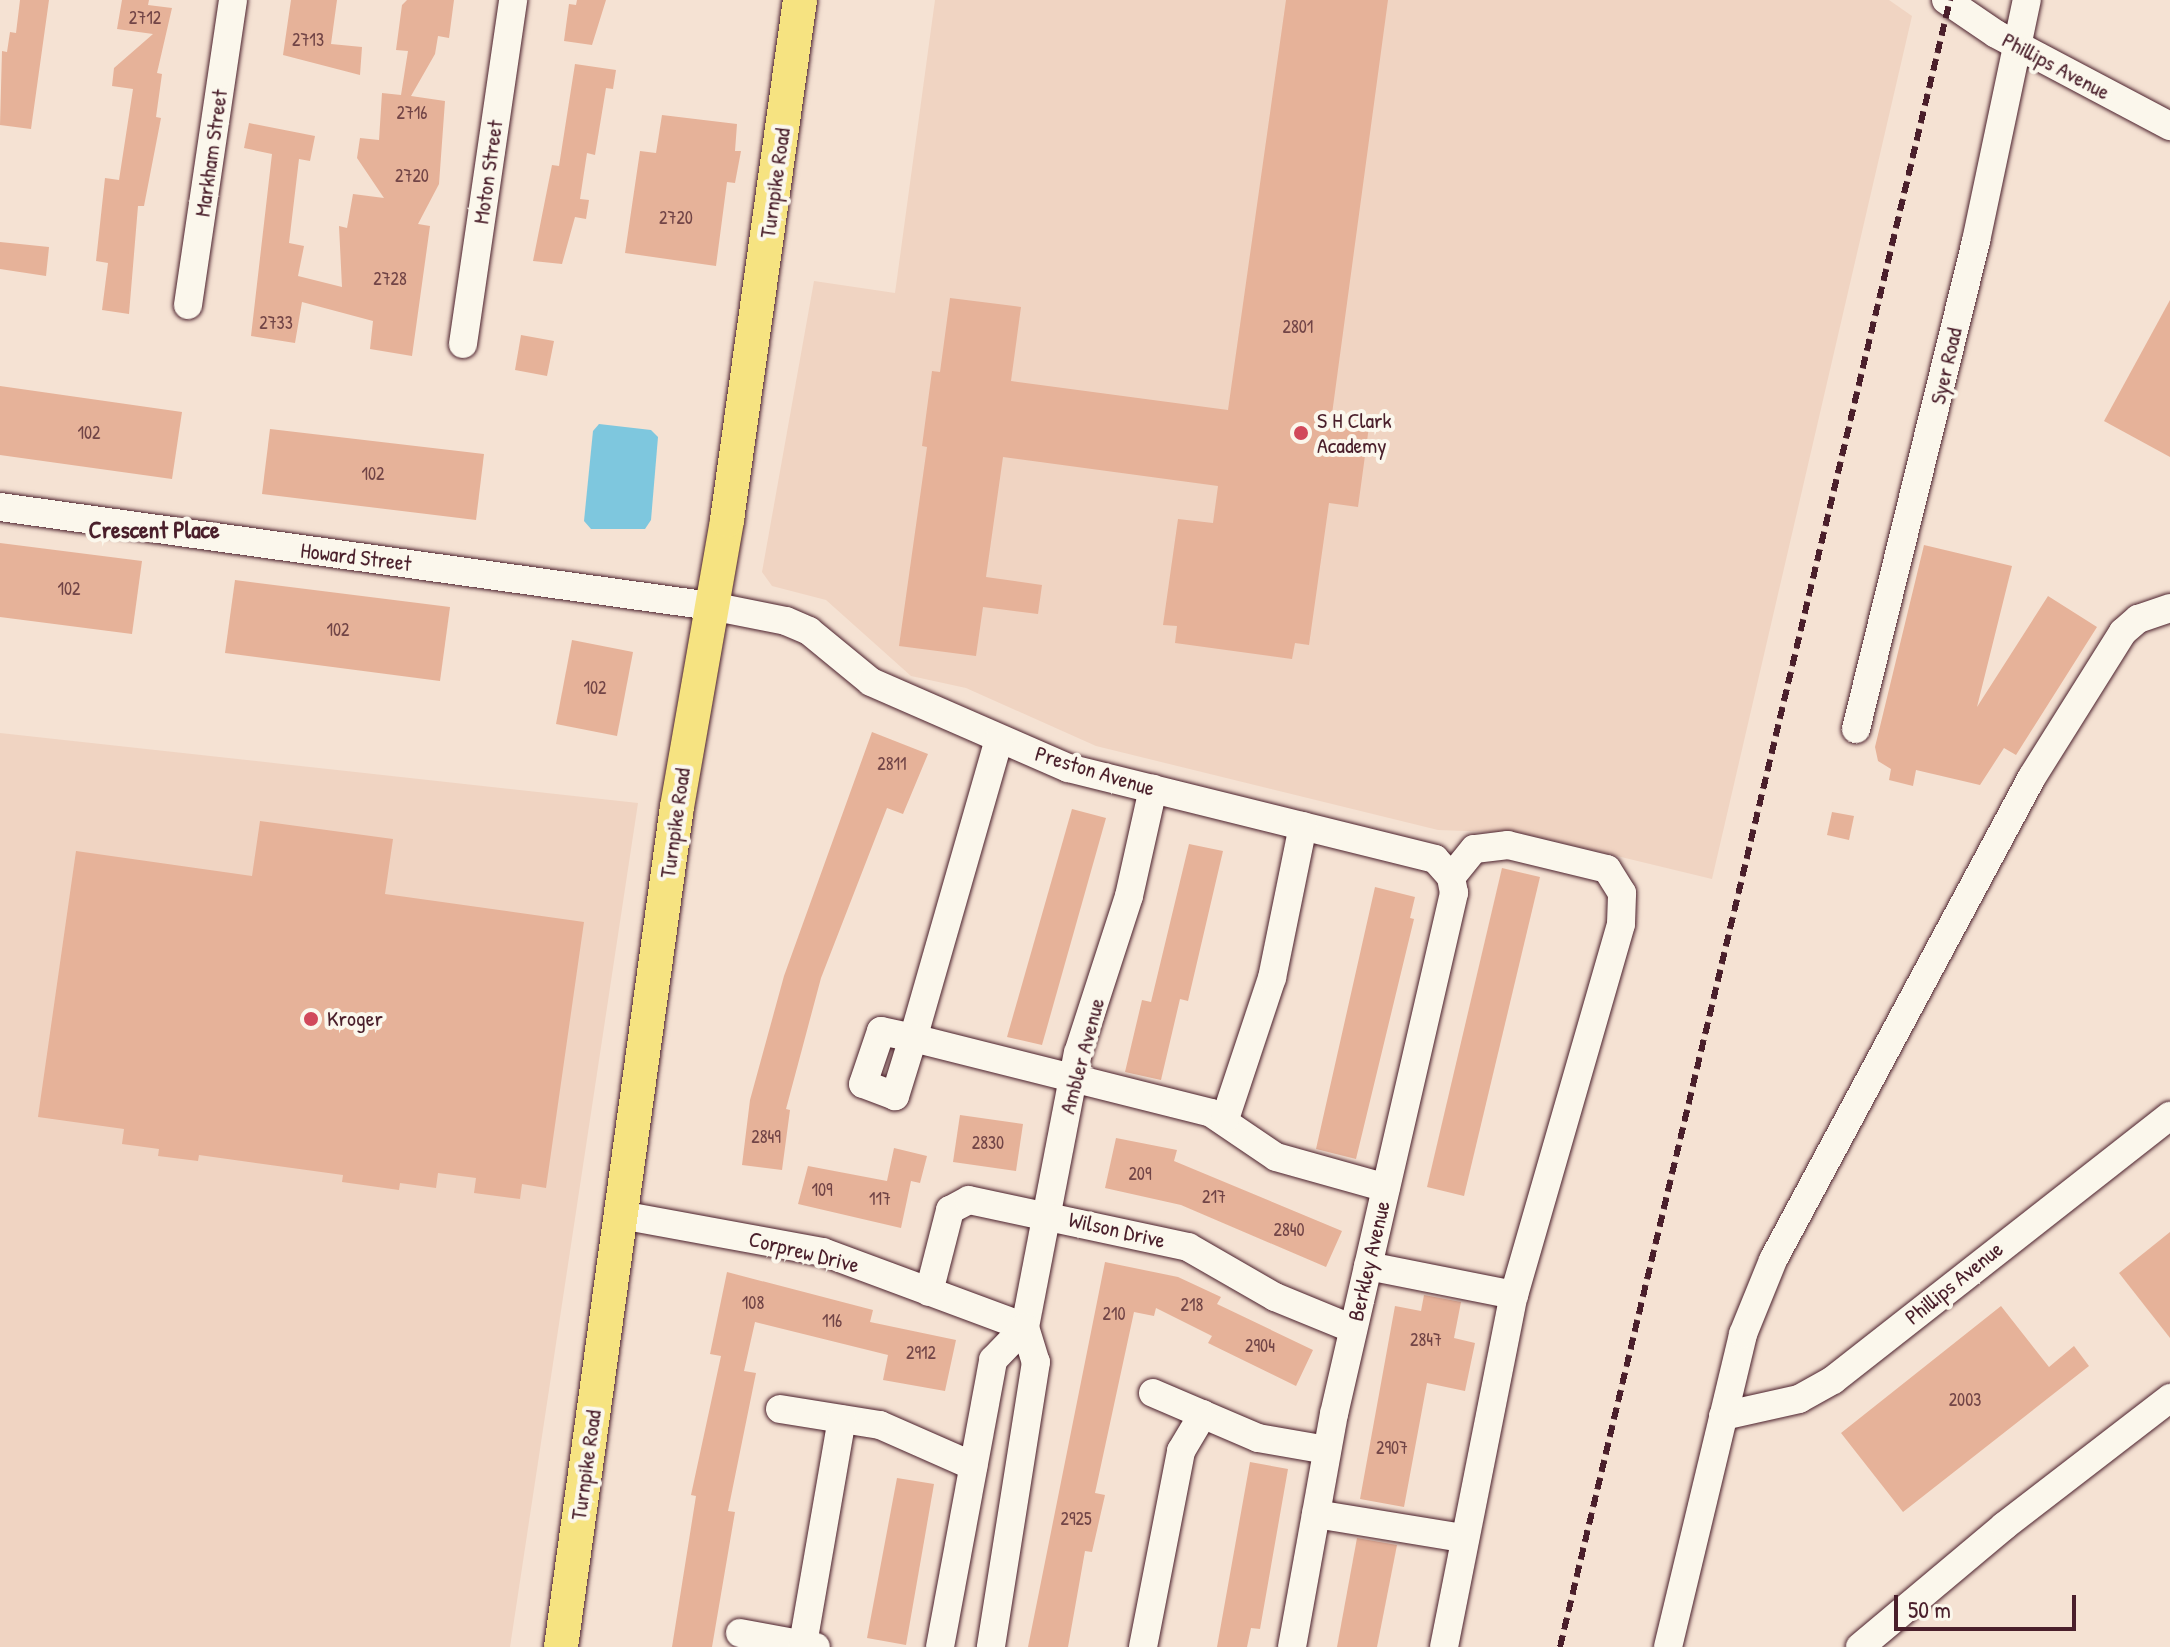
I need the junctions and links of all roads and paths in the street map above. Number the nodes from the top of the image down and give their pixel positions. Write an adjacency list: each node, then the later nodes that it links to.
1 (233, 0): 8 (street, Markham Street)
2 (513, 0): 9 (street, Moton Street)
3 (800, 0): 11 (main road, Turnpike Road)
4 (1946, 0): 6 (street, Phillips Avenue)
5 (2027, 0): 6 (street, Syer Road)
6 (2017, 45): 7 (street, Phillips Avenue); 13 (street, Syer Road)
7 (2170, 126)
8 (188, 305)
9 (463, 344)
10 (0, 507): 11 (street, Howard Street)
11 (711, 606): 14 (street, Preston Avenue); 23 (main road, Turnpike Road)
12 (2170, 608): 33 (street)
13 (1856, 729)
14 (999, 739): 15 (street, Preston Avenue); 18 (street)
15 (1153, 789): 16 (street, Preston Avenue); 18 (street, Ambler Avenue)
16 (1303, 826): 17 (street, Preston Avenue); 20 (street)
17 (1451, 877): 21 (street, Berkley Avenue); 26 (street)
18 (1073, 1076): 20 (street); 22 (street, Ambler Avenue)
19 (2170, 1116): 33 (street, Phillips Avenue)
20 (1225, 1119): 21 (street)
21 (1386, 1188): 24 (street, Berkley Avenue)
22 (1048, 1214): 25 (street, Wilson Drive); 27 (street, Ambler Avenue); 28 (street, Wilson Drive)
23 (621, 1215): 25 (street, Corprew Drive); 41 (main road, Turnpike Road)
24 (1368, 1266): 26 (street); 28 (street, Berkley Avenue)
25 (929, 1292): 27 (street, Corprew Drive)
26 (1514, 1295): 38 (street)
27 (1025, 1327): 36 (street); 43 (street, Ambler Avenue)
28 (1353, 1329): 35 (street, Berkley Avenue)
29 (1153, 1393): 32 (street)
30 (2170, 1398): 48 (street)
31 (780, 1409): 34 (street)
32 (1203, 1414): 35 (street); 44 (street)
33 (1723, 1416): 47 (street)
34 (842, 1419): 36 (street); 40 (street)
35 (1327, 1450): 37 (street, Berkley Avenue)
36 (973, 1466): 42 (street)
37 (1316, 1514): 38 (street); 45 (street, Berkley Avenue)
38 (1463, 1538): 46 (street)
39 (740, 1633): 40 (street)
40 (809, 1646)
41 (561, 1647)
42 (940, 1647)
43 (991, 1647)
44 (1143, 1647)
45 (1292, 1647)
46 (1444, 1647)
47 (1668, 1647)
48 (1860, 1647)

